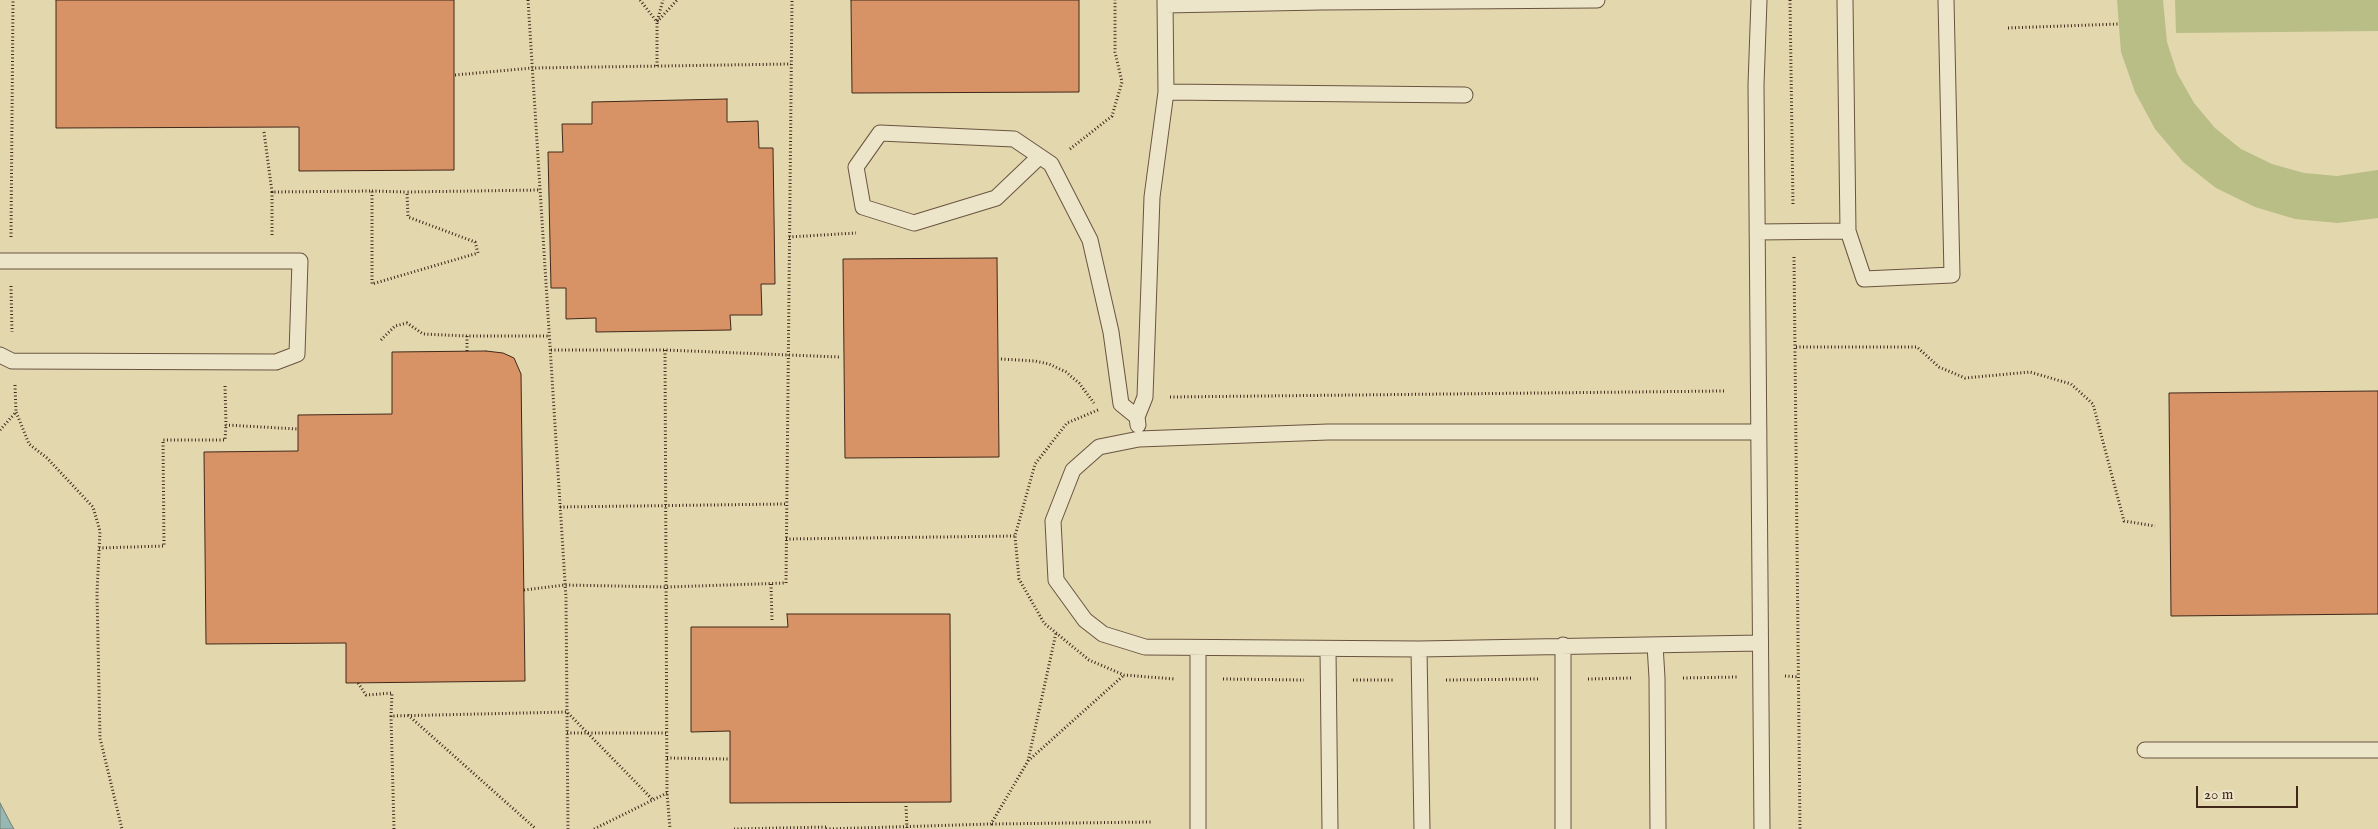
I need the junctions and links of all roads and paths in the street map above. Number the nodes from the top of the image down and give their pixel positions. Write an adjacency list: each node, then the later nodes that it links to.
1 (13, 0): 37 (path)
2 (528, 0): 22 (path)
3 (640, 0): 17 (path)
4 (663, 0): 17 (path)
5 (677, 0): 17 (path)
6 (792, 0): 20 (path)
7 (1115, 0): 27 (path)
8 (1559, 0): 9 (lane); 15 (lane)
9 (1596, 0)
10 (1759, 0): 35 (lane)
11 (1790, 0): 32 (path)
12 (1845, 0): 33 (lane)
13 (1946, 0): 33 (lane)
14 (1321, 1): 15 (lane); 16 (lane)
15 (1408, 1)
16 (1165, 2): 24 (lane)
17 (657, 22): 21 (path)
18 (2118, 24): 19 (path)
19 (2008, 28)
20 (791, 64): 21 (path); 36 (path)
21 (657, 66): 22 (path)
22 (532, 68): 23 (path); 28 (path)
23 (455, 75)
24 (1166, 92): 25 (lane); 55 (lane)
25 (1464, 95)
26 (264, 132): 30 (path)
27 (1045, 160): 27 (lane); 55 (lane)
28 (540, 190): 31 (path); 40 (path)
29 (372, 191): 30 (path); 31 (path); 31 (path)
30 (272, 192): 38 (path)
31 (407, 192)
32 (1794, 231): 33 (lane); 35 (lane); 42 (path)
33 (1848, 231)
34 (863, 232): 36 (path)
35 (1757, 232): 59 (lane)
36 (789, 237): 46 (path)
37 (6, 261): 38 (lane); 48 (path)
38 (272, 261): 48 (lane)
39 (467, 336): 40 (path); 41 (path); 45 (path)
40 (550, 336): 43 (path)
41 (381, 340)
42 (1796, 346): 64 (path); 115 (path)
43 (551, 350): 44 (path); 63 (path)
44 (665, 350): 46 (path); 62 (path)
45 (468, 352)
46 (787, 355): 47 (path); 61 (path)
47 (839, 357)
48 (6, 358): 50 (path)
49 (1001, 359): 53 (path)
50 (15, 383): 51 (path); 54 (path)
51 (25, 383)
52 (216, 383): 56 (path)
53 (1099, 410)
54 (16, 412): 58 (path); 67 (path)
55 (1137, 417): 60 (lane)
56 (226, 425): 57 (path); 67 (path)
57 (298, 429)
58 (0, 430)
59 (1759, 432): 60 (lane); 74 (lane)
60 (1139, 439): 77 (lane)
61 (786, 504): 62 (path); 66 (path)
62 (667, 506): 63 (path); 70 (path)
63 (560, 507): 69 (path)
64 (2155, 526)
65 (1015, 536): 66 (path)
66 (786, 539): 68 (path)
67 (99, 548): 101 (path)
68 (771, 584): 70 (path); 72 (path)
69 (565, 585): 70 (path); 71 (path); 82 (path)
70 (667, 587): 87 (path)
71 (524, 590)
72 (772, 621)
73 (1056, 633): 92 (path)
74 (1760, 643): 76 (lane); 114 (lane)
75 (1563, 645): 76 (lane); 78 (lane); 112 (lane)
76 (1655, 645): 113 (lane)
77 (1198, 648): 79 (lane); 109 (lane)
78 (1419, 649): 79 (lane); 111 (lane)
79 (1328, 650): 110 (lane)
80 (1124, 675): 92 (path)
81 (358, 683): 84 (path)
82 (567, 712): 83 (path); 85 (path); 86 (path)
83 (408, 715): 84 (path); 103 (path)
84 (391, 716): 102 (path)
85 (568, 733): 86 (path); 104 (path)
86 (588, 733): 87 (path); 94 (path)
87 (667, 733): 90 (path)
88 (2145, 750): 89 (lane)
89 (2378, 750)
90 (667, 758): 91 (path); 93 (path)
91 (728, 759)
92 (1028, 761): 98 (path)
93 (667, 792): 94 (path); 106 (path)
94 (653, 800): 105 (path)
95 (906, 806): 99 (path)
96 (1151, 822): 97 (path)
97 (1119, 823): 98 (path); 108 (path)
98 (991, 824): 99 (path)
99 (907, 827): 100 (path)
100 (827, 828): 107 (path)
101 (122, 829)
102 (394, 829)
103 (536, 829)
104 (568, 829)
105 (594, 829)
106 (670, 829)
107 (734, 829)
108 (1119, 829)
109 (1198, 829)
110 (1330, 829)
111 (1422, 829)
112 (1563, 829)
113 (1658, 829)
114 (1762, 829)
115 (1800, 829)

